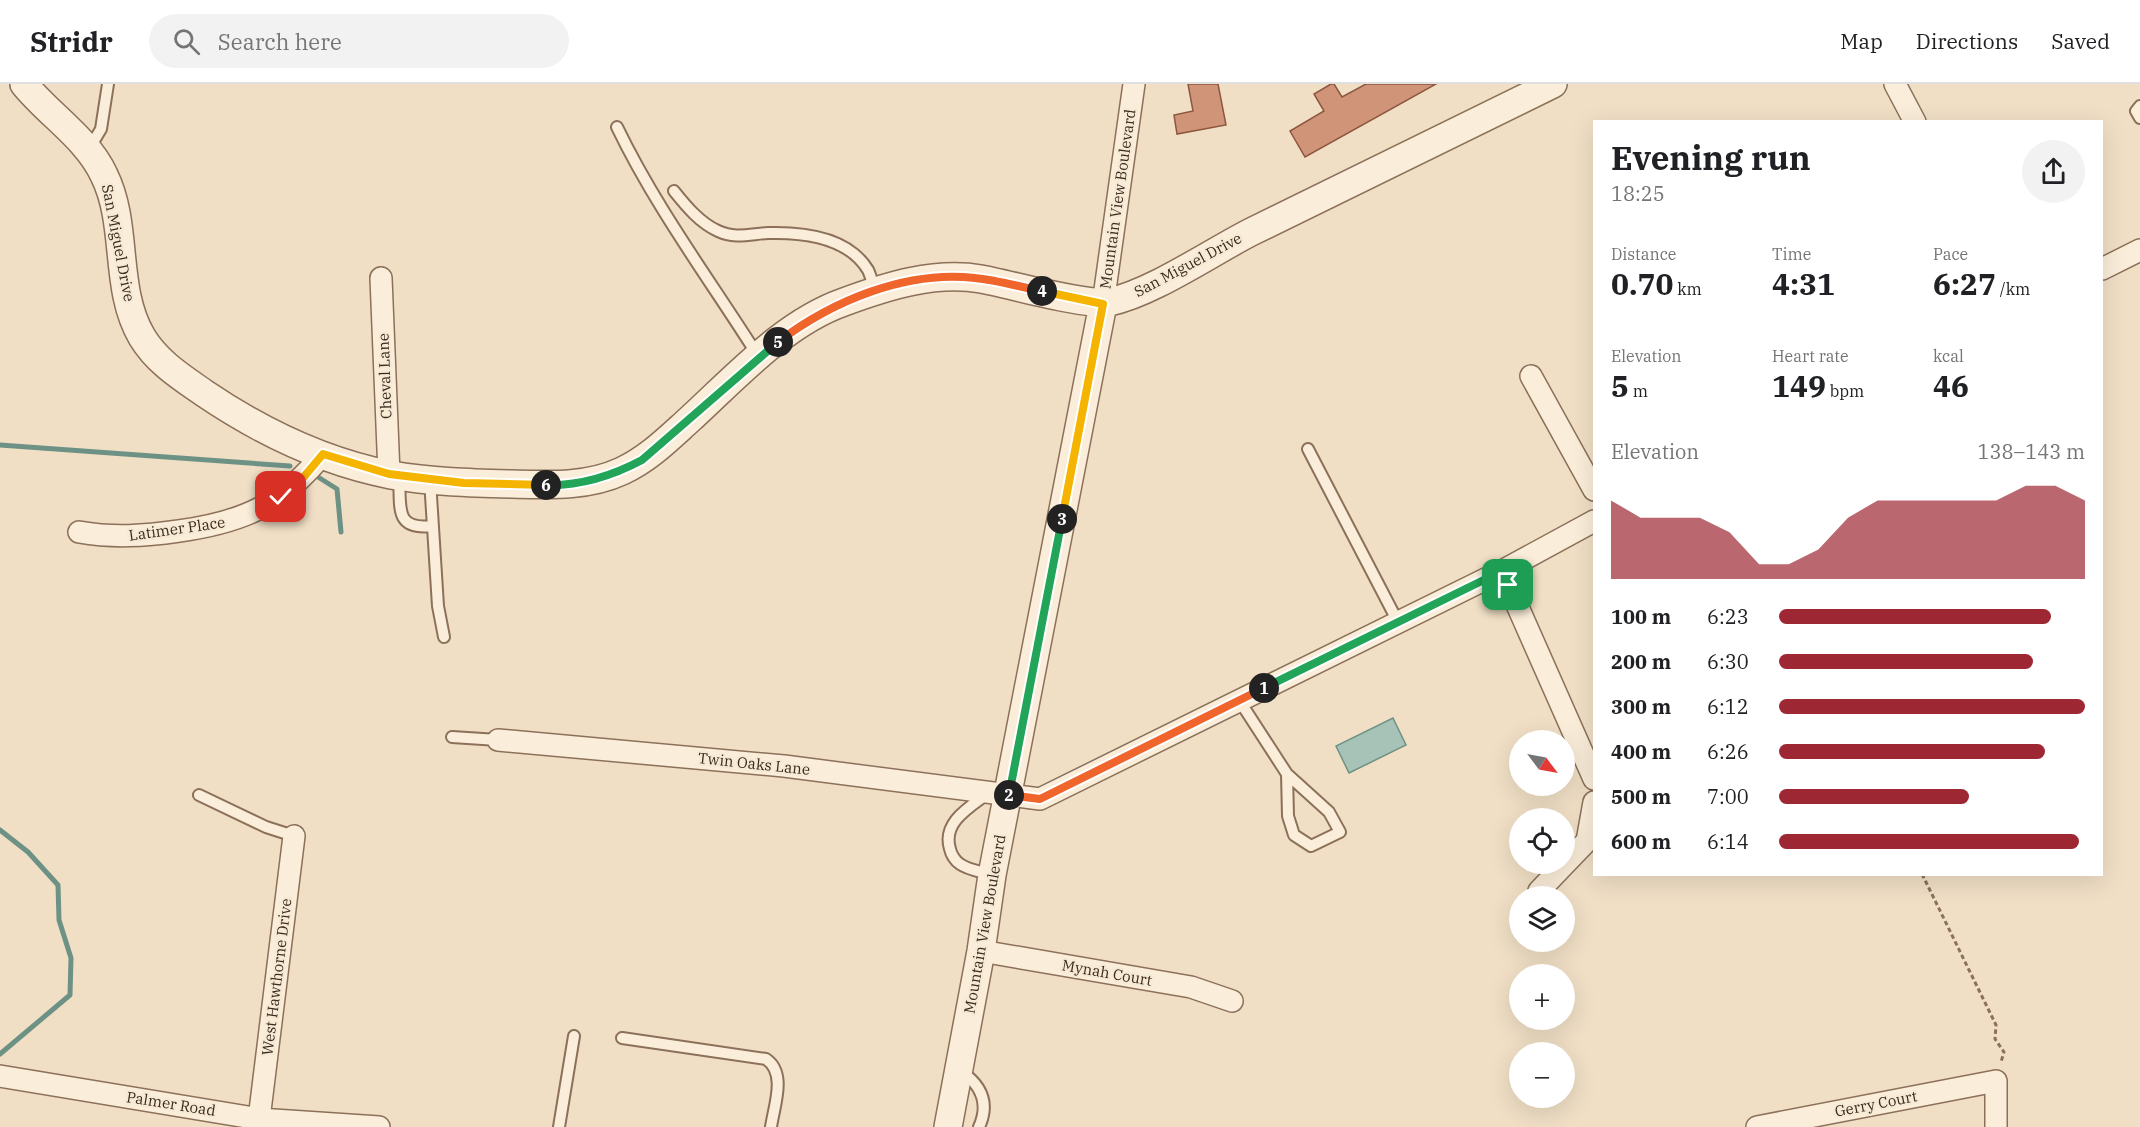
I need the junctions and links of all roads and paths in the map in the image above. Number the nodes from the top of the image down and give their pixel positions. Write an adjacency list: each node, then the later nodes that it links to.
1 (24, 84): 10 (street, San Miguel Drive)
2 (108, 84): 10 (lane)
3 (1134, 84): 16 (street, Mountain View Boulevard)
4 (1553, 84): 16 (street, San Miguel Drive)
5 (1895, 84): 8 (street)
6 (2140, 106): 7 (lane)
7 (2140, 118)
8 (1914, 120)
9 (618, 127): 17 (lane)
10 (88, 150): 20 (street, San Miguel Drive)
11 (674, 191): 15 (lane)
12 (2140, 250): 13 (street)
13 (2103, 268)
14 (381, 278): 21 (street, Cheval Lane)
15 (875, 292): 16 (street, San Miguel Drive); 17 (street, San Miguel Drive)
16 (1103, 304): 35 (street, Mountain View Boulevard)
17 (759, 357): 22 (street, San Miguel Drive)
18 (1532, 376): 23 (street)
19 (1308, 449): 28 (lane)
20 (323, 454): 21 (street, San Miguel Drive); 26 (street, Latimer Place)
21 (394, 475): 22 (street, San Miguel Drive); 25 (lane)
22 (430, 480): 25 (lane)
23 (1593, 488)
24 (1593, 522): 27 (street, Twin Oaks Lane)
25 (432, 526): 29 (lane)
26 (79, 532)
27 (1502, 571): 28 (street, Twin Oaks Lane); 34 (street)
28 (1398, 622): 30 (street, Twin Oaks Lane)
29 (444, 637)
30 (1239, 700): 33 (lane); 35 (street, Twin Oaks Lane)
31 (452, 737): 32 (lane)
32 (498, 740): 35 (street, Twin Oaks Lane)
33 (1287, 774): 33 (lane)
34 (1593, 777)
35 (1000, 793): 39 (street, Mountain View Boulevard); 39 (lane)
36 (199, 795): 38 (lane)
37 (1593, 808): 41 (street)
38 (294, 836): 49 (street, West Hawthorne Drive)
39 (992, 875): 42 (street, Mountain View Boulevard)
40 (1923, 876): 48 (path)
41 (1544, 886)
42 (981, 951): 43 (street, Mynah Court); 46 (street, Mountain View Boulevard)
43 (1232, 1002)
44 (574, 1036): 51 (lane)
45 (622, 1038): 52 (lane)
46 (958, 1070): 53 (street, Mountain View Boulevard); 54 (lane)
47 (0, 1076): 49 (street, Palmer Road)
48 (1996, 1081): 55 (street, Gerry Court); 56 (street)
49 (257, 1123): 50 (street, Palmer Road)
50 (379, 1127)
51 (559, 1127)
52 (771, 1127)
53 (948, 1127)
54 (979, 1127)
55 (1757, 1127)
56 (1996, 1127)

